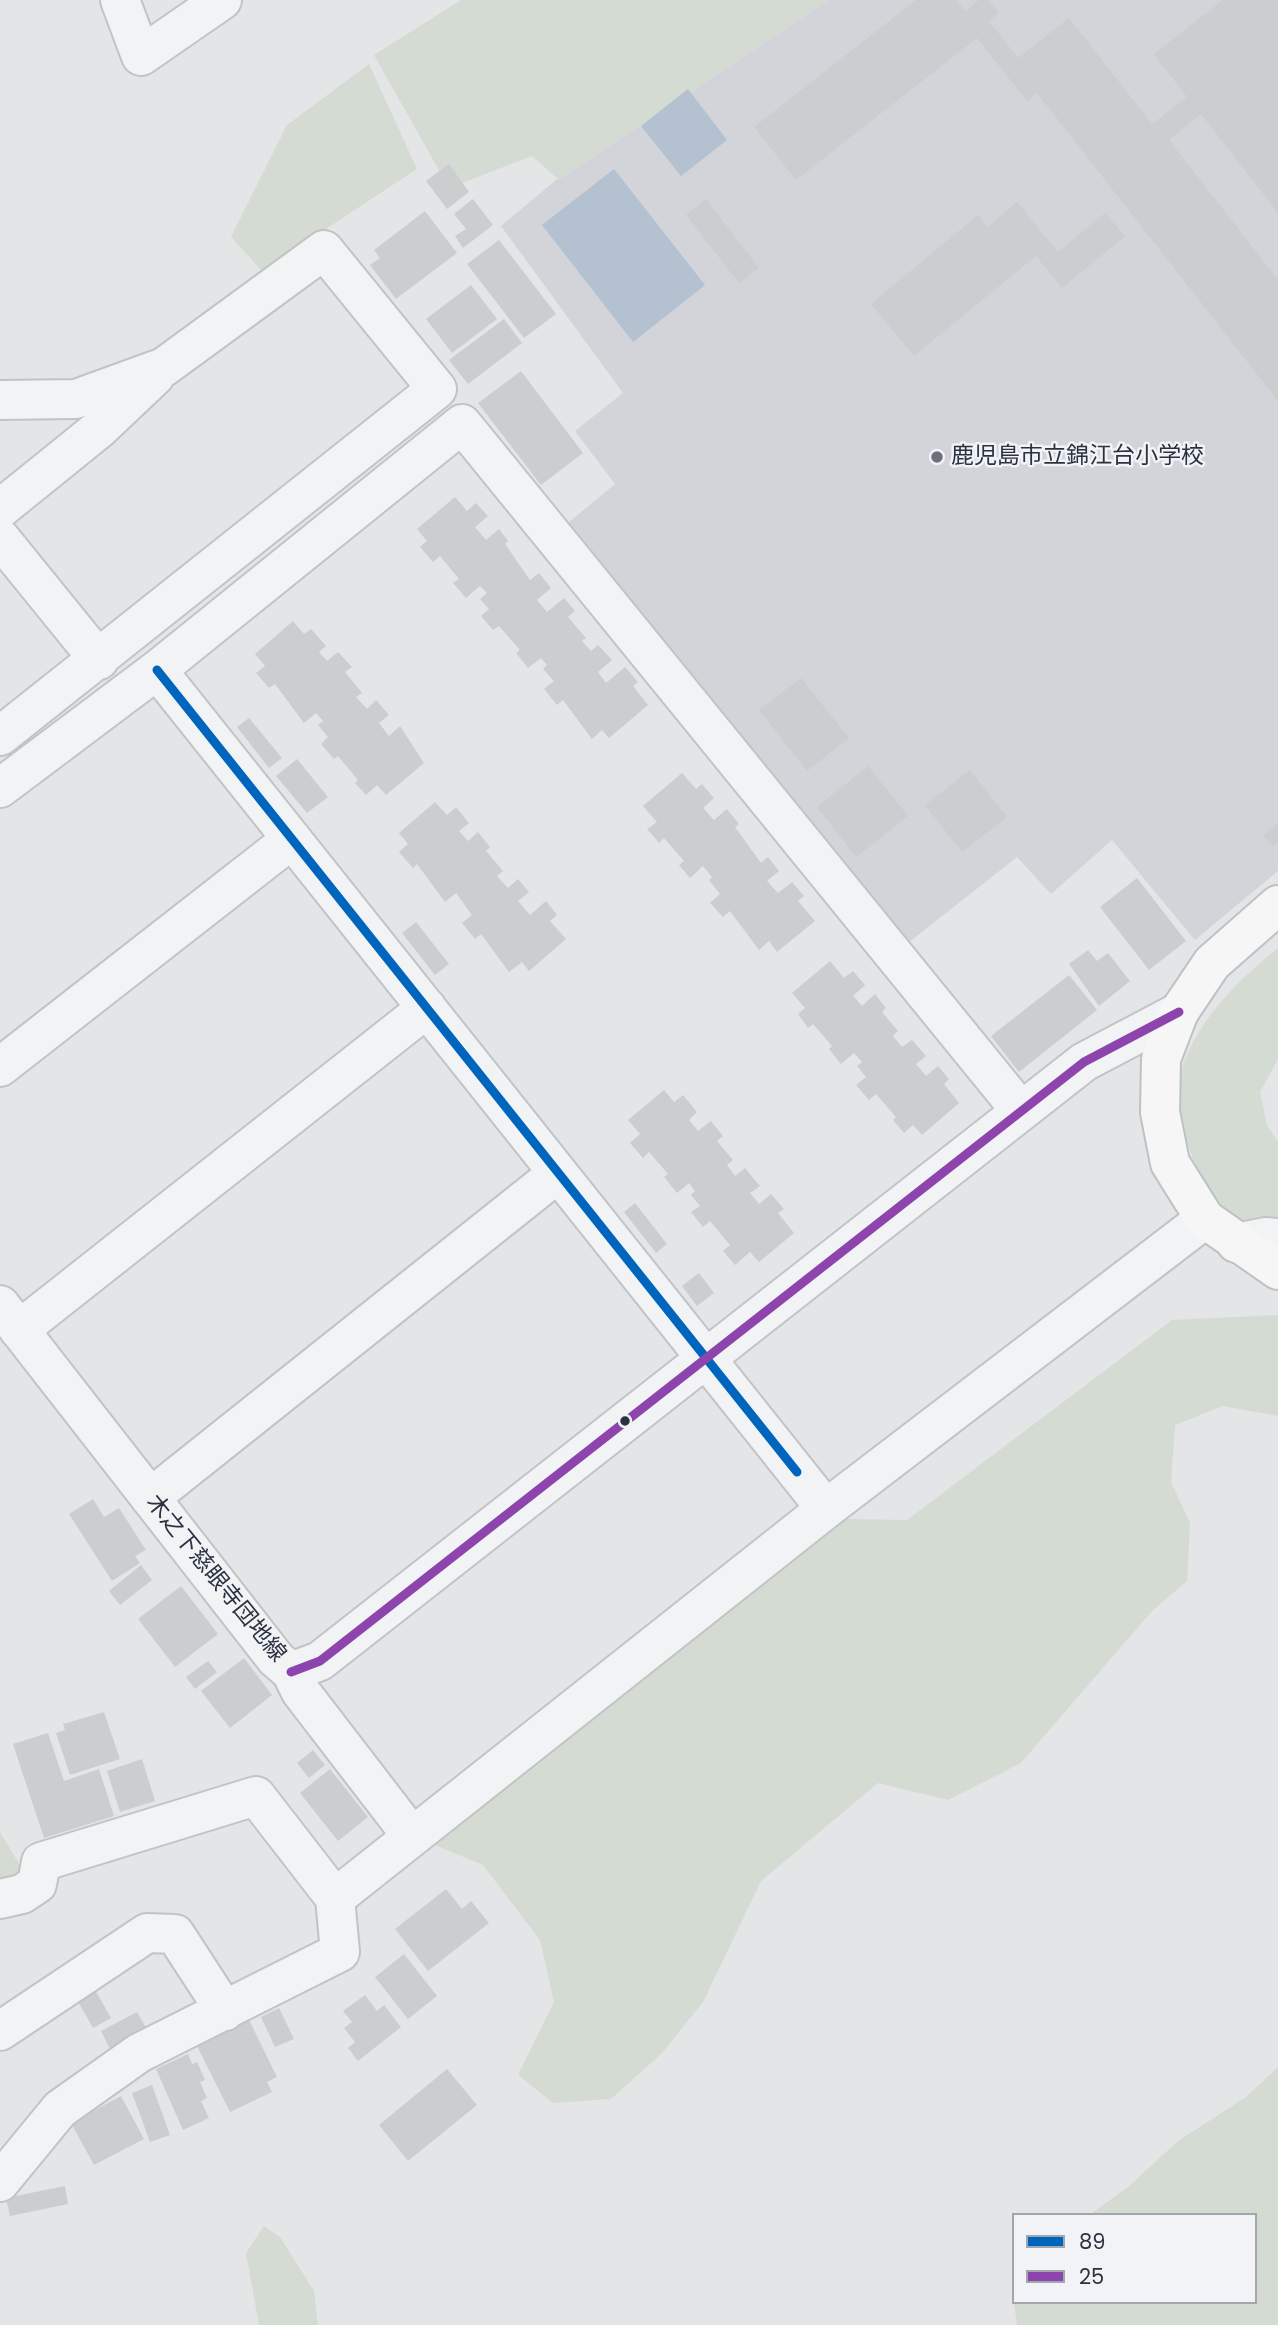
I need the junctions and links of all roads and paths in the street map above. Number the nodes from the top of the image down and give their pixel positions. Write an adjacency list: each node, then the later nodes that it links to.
1 (120, 0): 2 (street)
2 (222, 0)
3 (164, 367): 4 (street); 5 (street); 7 (street)
4 (0, 400)
5 (0, 509)
6 (0, 538): 7 (street)
7 (99, 660): 9 (street)
8 (157, 670): 10 (street); 11 (street); 16 (street)
9 (0, 736)
10 (0, 788)
11 (292, 839): 13 (street); 15 (street)
12 (1278, 905): 14 (main road)
13 (427, 1008): 17 (street); 22 (street)
14 (1179, 1012): 16 (street, 木之下慈眼寺団地線); 18 (main road)
15 (0, 1067)
16 (1021, 1111): 23 (street, 木之下慈眼寺団地線)
17 (558, 1173): 23 (street); 24 (street)
18 (1205, 1219): 20 (main road); 25 (street)
19 (1278, 1238): 20 (street)
20 (1236, 1243): 21 (main road)
21 (1278, 1270)
22 (10, 1317): 24 (street, 木之下慈眼寺団地線)
23 (706, 1358): 25 (street); 26 (street, 木之下慈眼寺団地線)
24 (150, 1498): 26 (street, 木之下慈眼寺団地線)
25 (826, 1509): 27 (street)
26 (291, 1672): 27 (street)
27 (411, 1835): 28 (street)
28 (335, 1898): 29 (street); 30 (street)
29 (0, 1899)
30 (225, 2011): 31 (street); 32 (street)
31 (0, 2031)
32 (0, 2182)

